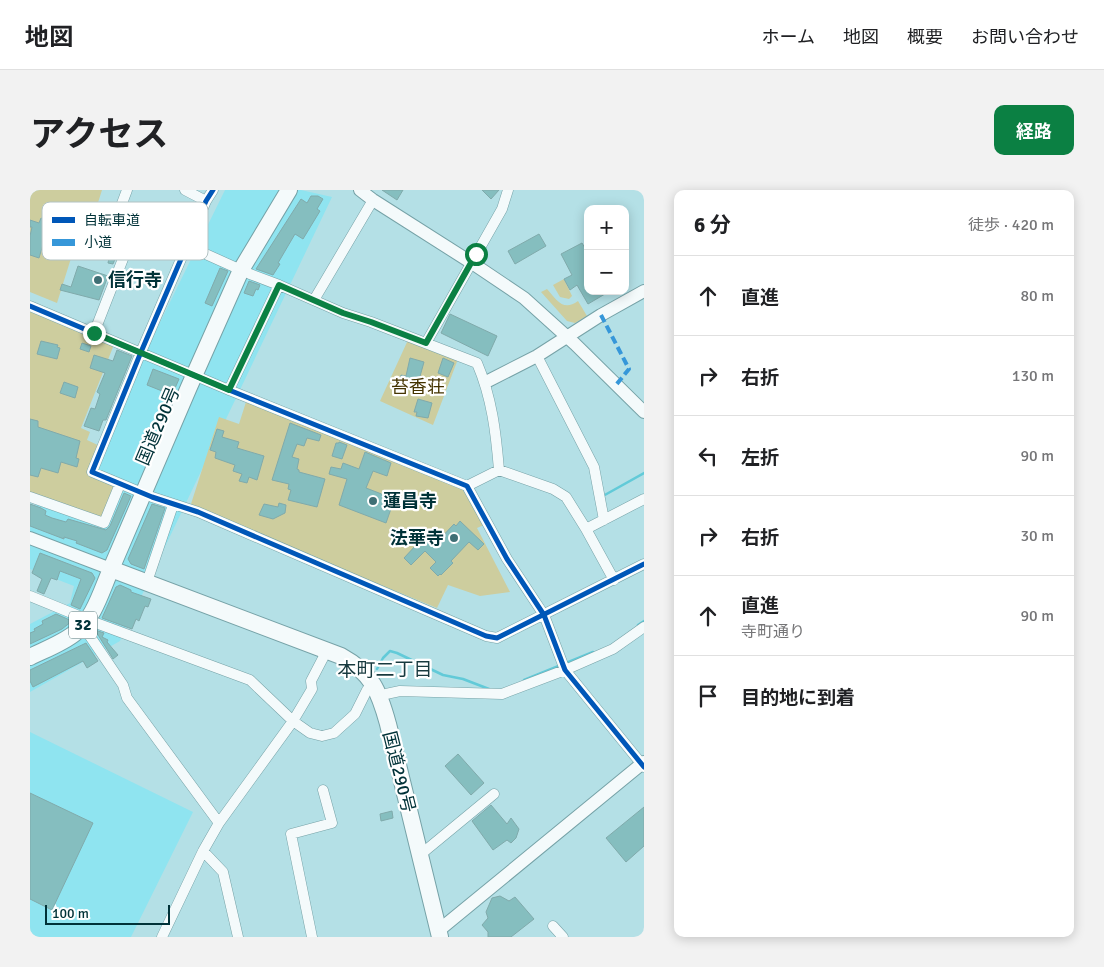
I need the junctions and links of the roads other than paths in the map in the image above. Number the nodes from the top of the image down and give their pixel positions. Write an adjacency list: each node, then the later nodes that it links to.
1 (127, 190): 9 (street)
2 (185, 190): 8 (street)
3 (213, 190): 8 (street)
4 (289, 190): 14 (main road, 国道290号)
5 (360, 190): 7 (street)
6 (508, 190): 13 (street)
7 (372, 200): 13 (street); 17 (street)
8 (206, 201)
9 (120, 202)
10 (208, 256): 14 (street)
11 (123, 260): 19 (street)
12 (180, 260): 22 (street)
13 (472, 262): 20 (street); 21 (street)
14 (241, 270): 15 (street); 24 (main road, 国道290号)
15 (279, 285): 17 (street); 26 (street)
16 (644, 291): 20 (street)
17 (314, 300): 21 (street)
18 (30, 306): 19 (street)
19 (94, 333): 22 (street)
20 (567, 337): 23 (street); 27 (street)
21 (426, 343): 25 (street)
22 (141, 352): 24 (street); 29 (street)
23 (537, 356): 25 (street); 35 (street)
24 (194, 375): 26 (street); 31 (main road, 国道290号)
25 (486, 382): 28 (street)
26 (229, 390): 30 (street)
27 (644, 412)
28 (499, 470): 30 (street); 36 (street)
29 (120, 484): 31 (street); 32 (street)
30 (467, 486): 43 (street)
31 (144, 494): 34 (street); 39 (main road, 国道290号)
32 (30, 497)
33 (644, 499): 35 (street)
34 (173, 505): 41 (street); 43 (street)
35 (604, 520): 36 (street)
36 (586, 529): 40 (street)
37 (30, 538): 39 (street)
38 (644, 564): 40 (street)
39 (111, 568): 41 (main road, 国道290号); 44 (main road, 32)
40 (614, 580): 43 (street)
41 (147, 582): 46 (main road, 国道290号)
42 (30, 596): 44 (street)
43 (544, 615): 48 (street)
44 (85, 622): 47 (main road, 32); 50 (street); 54 (street)
45 (644, 627): 48 (street)
46 (325, 651): 49 (main road, 国道290号); 50 (street)
47 (30, 657)
48 (565, 670): 49 (street); 51 (street)
49 (377, 690): 50 (street); 56 (main road, 国道290号)
50 (293, 721): 54 (street)
51 (643, 764): 58 (street)
52 (323, 790): 61 (street)
53 (494, 794): 56 (street)
54 (219, 823): 55 (street)
55 (203, 851): 59 (street); 60 (street)
56 (420, 855): 58 (main road, 国道290号)
57 (554, 926): 62 (street)
58 (436, 935)
59 (162, 937)
60 (238, 937)
61 (312, 937)
62 (563, 937)

